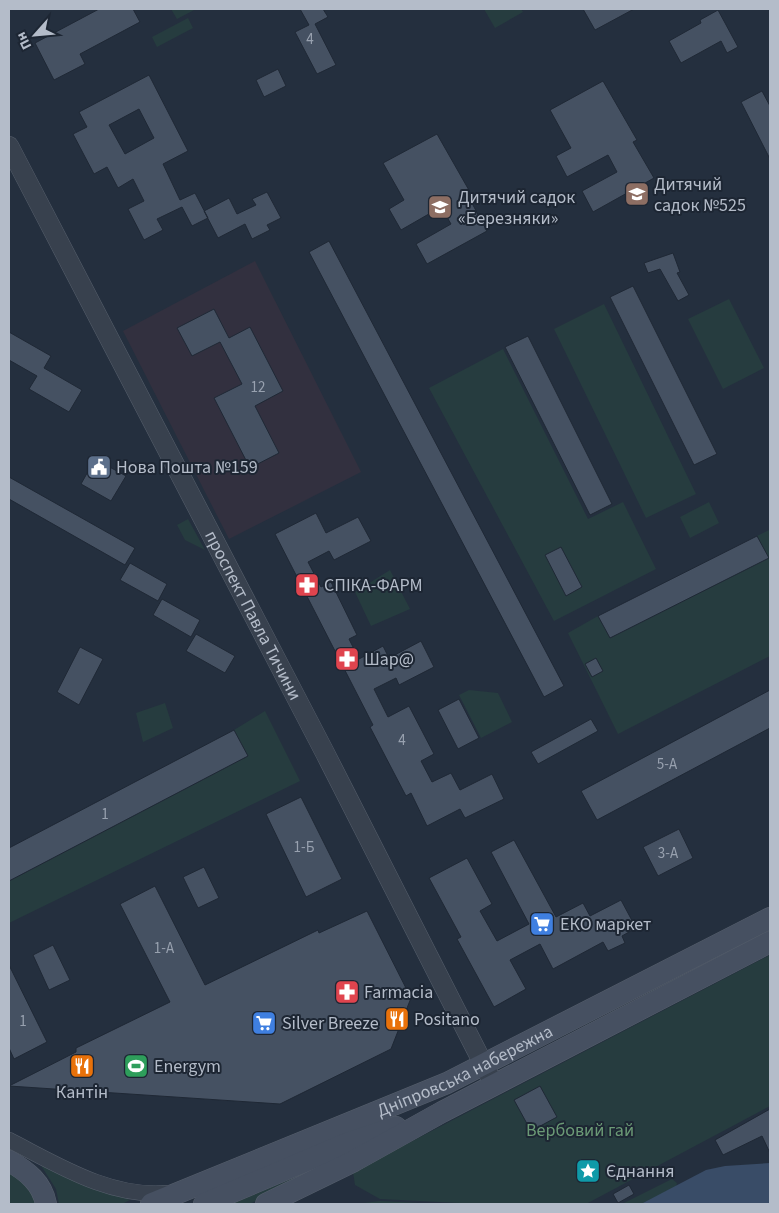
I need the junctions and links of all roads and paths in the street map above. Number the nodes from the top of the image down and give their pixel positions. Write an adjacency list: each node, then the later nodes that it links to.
1 (9, 146): 4 (street, проспект Павла Тичини)
2 (770, 918): 4 (main road, Дніпровська набережна)
3 (770, 942): 5 (main road, Дніпровська набережна)
4 (484, 1066): 5 (street, проспект Павла Тичини); 9 (main road, Дніпровська набережна)
5 (494, 1085): 6 (main road, Дніпровська набережна)
6 (442, 1112): 12 (main road, Дніпровська набережна); 13 (main road, Дніпровська набережна)
7 (9, 1140): 9 (street)
8 (9, 1161): 10 (main road)
9 (179, 1192): 11 (main road, Дніпровська набережна)
10 (46, 1204)
11 (151, 1204)
12 (204, 1204)
13 (266, 1204)

